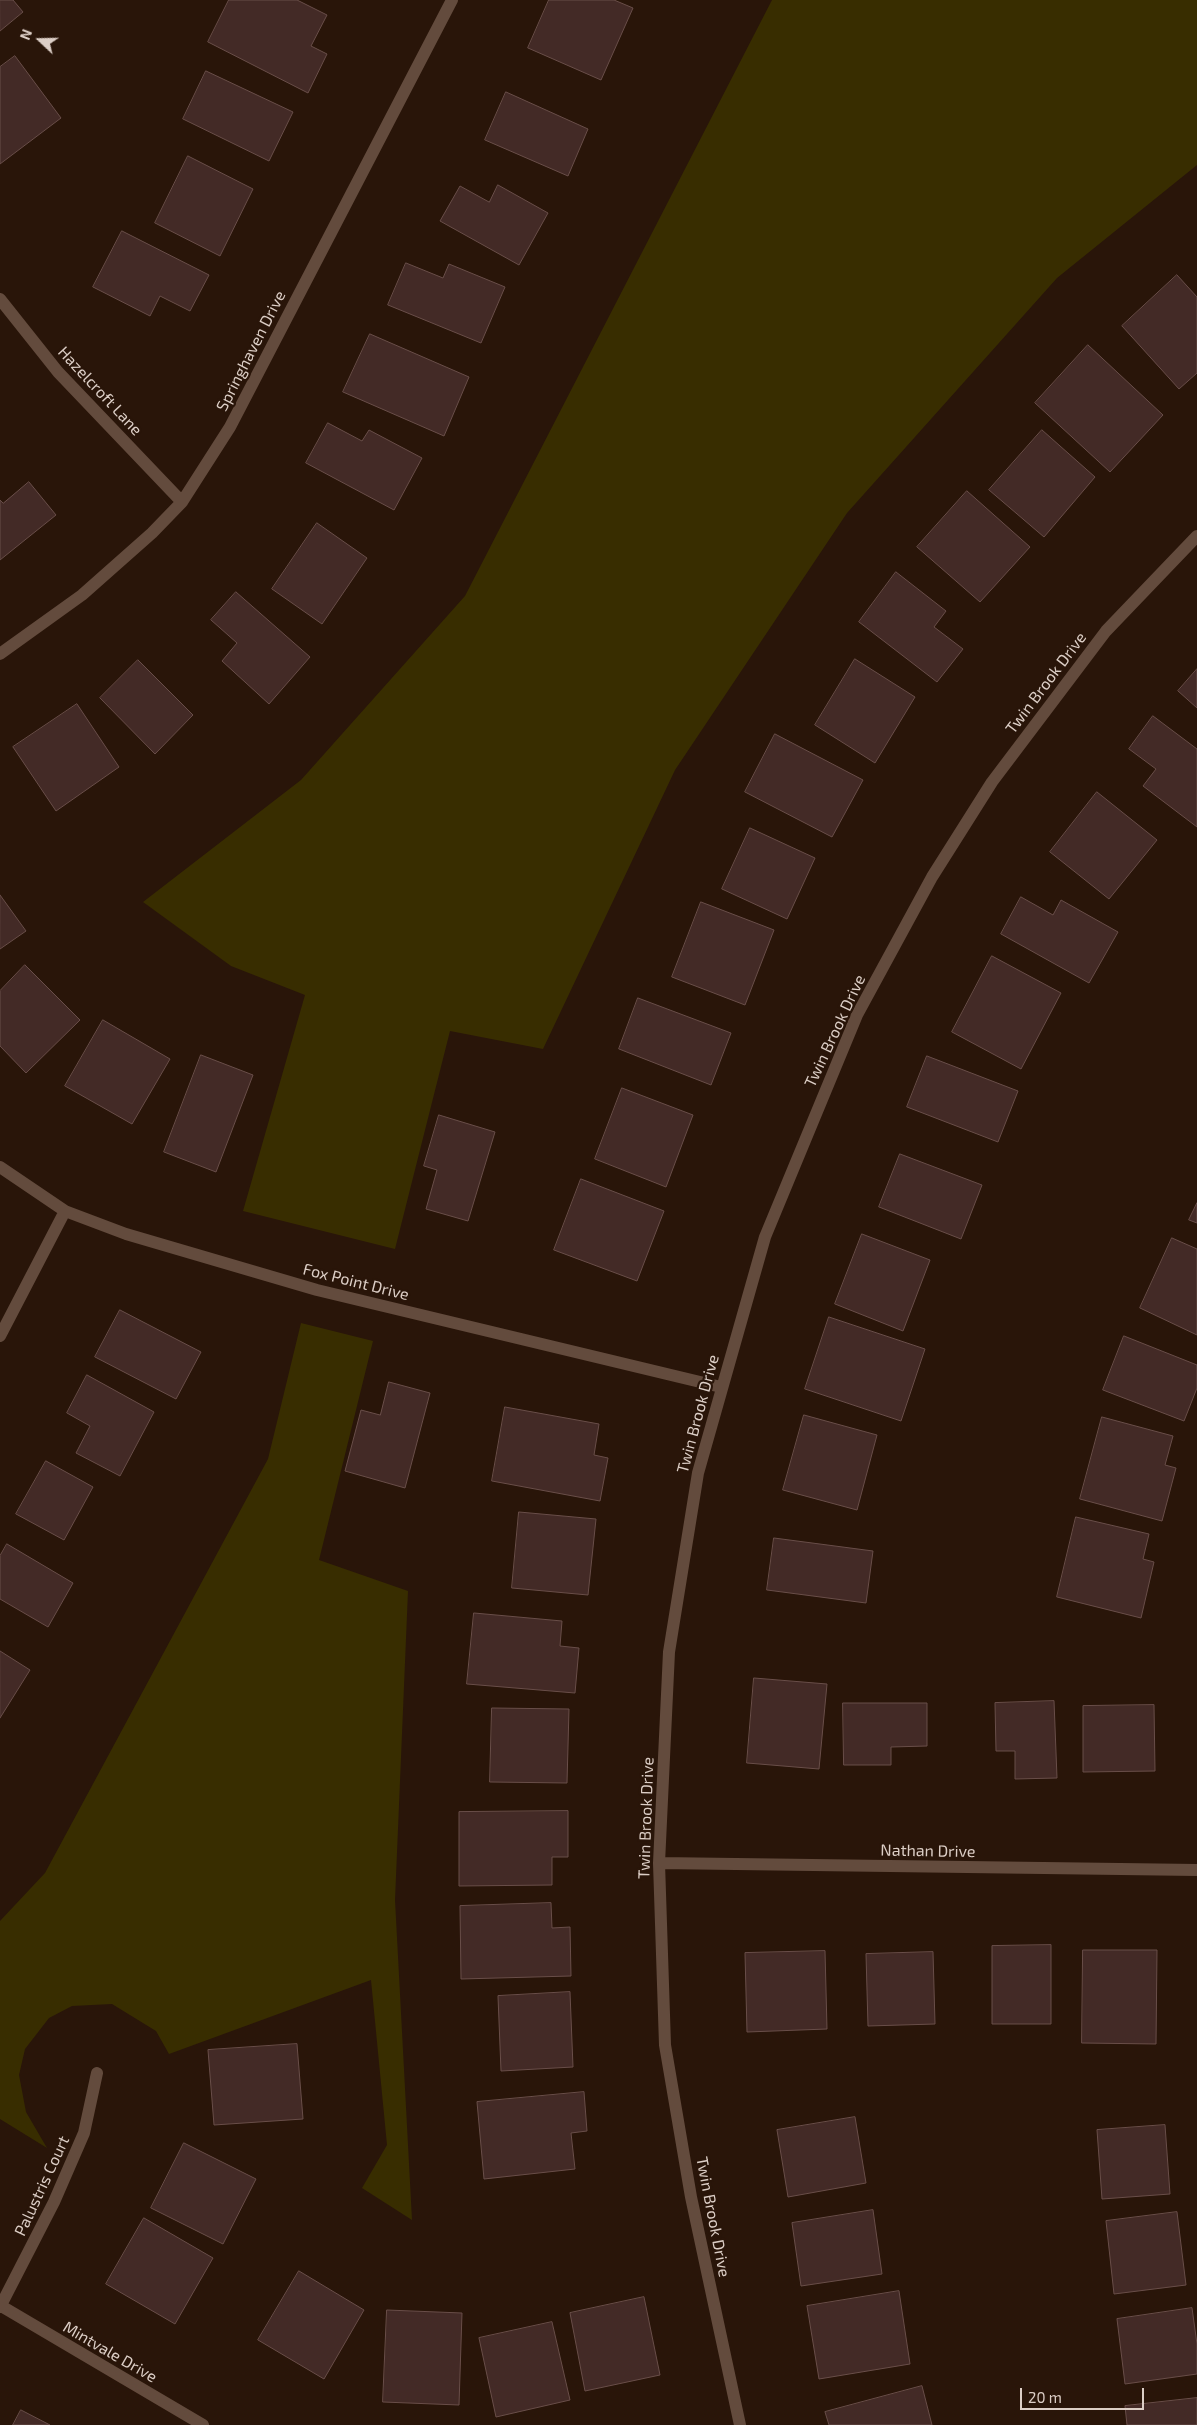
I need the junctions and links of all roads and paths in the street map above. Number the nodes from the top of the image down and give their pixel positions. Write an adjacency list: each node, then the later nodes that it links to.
1 (452, 0): 3 (street, Springhaven Drive)
2 (0, 299): 3 (street, Hazelcroft Lane)
3 (182, 502): 5 (street, Springhaven Drive)
4 (1197, 536): 9 (street, Twin Brook Drive)
5 (0, 654)
6 (0, 1167): 7 (street, Fox Point Drive)
7 (65, 1210): 8 (street); 9 (street, Fox Point Drive)
8 (0, 1336)
9 (721, 1387): 10 (street, Twin Brook Drive)
10 (659, 1863): 11 (street, Nathan Drive); 15 (street, Twin Brook Drive)
11 (1197, 1870)
12 (98, 2073): 13 (street, Palustris Court)
13 (0, 2307): 14 (street, Mintvale Drive)
14 (203, 2425)
15 (740, 2425)

